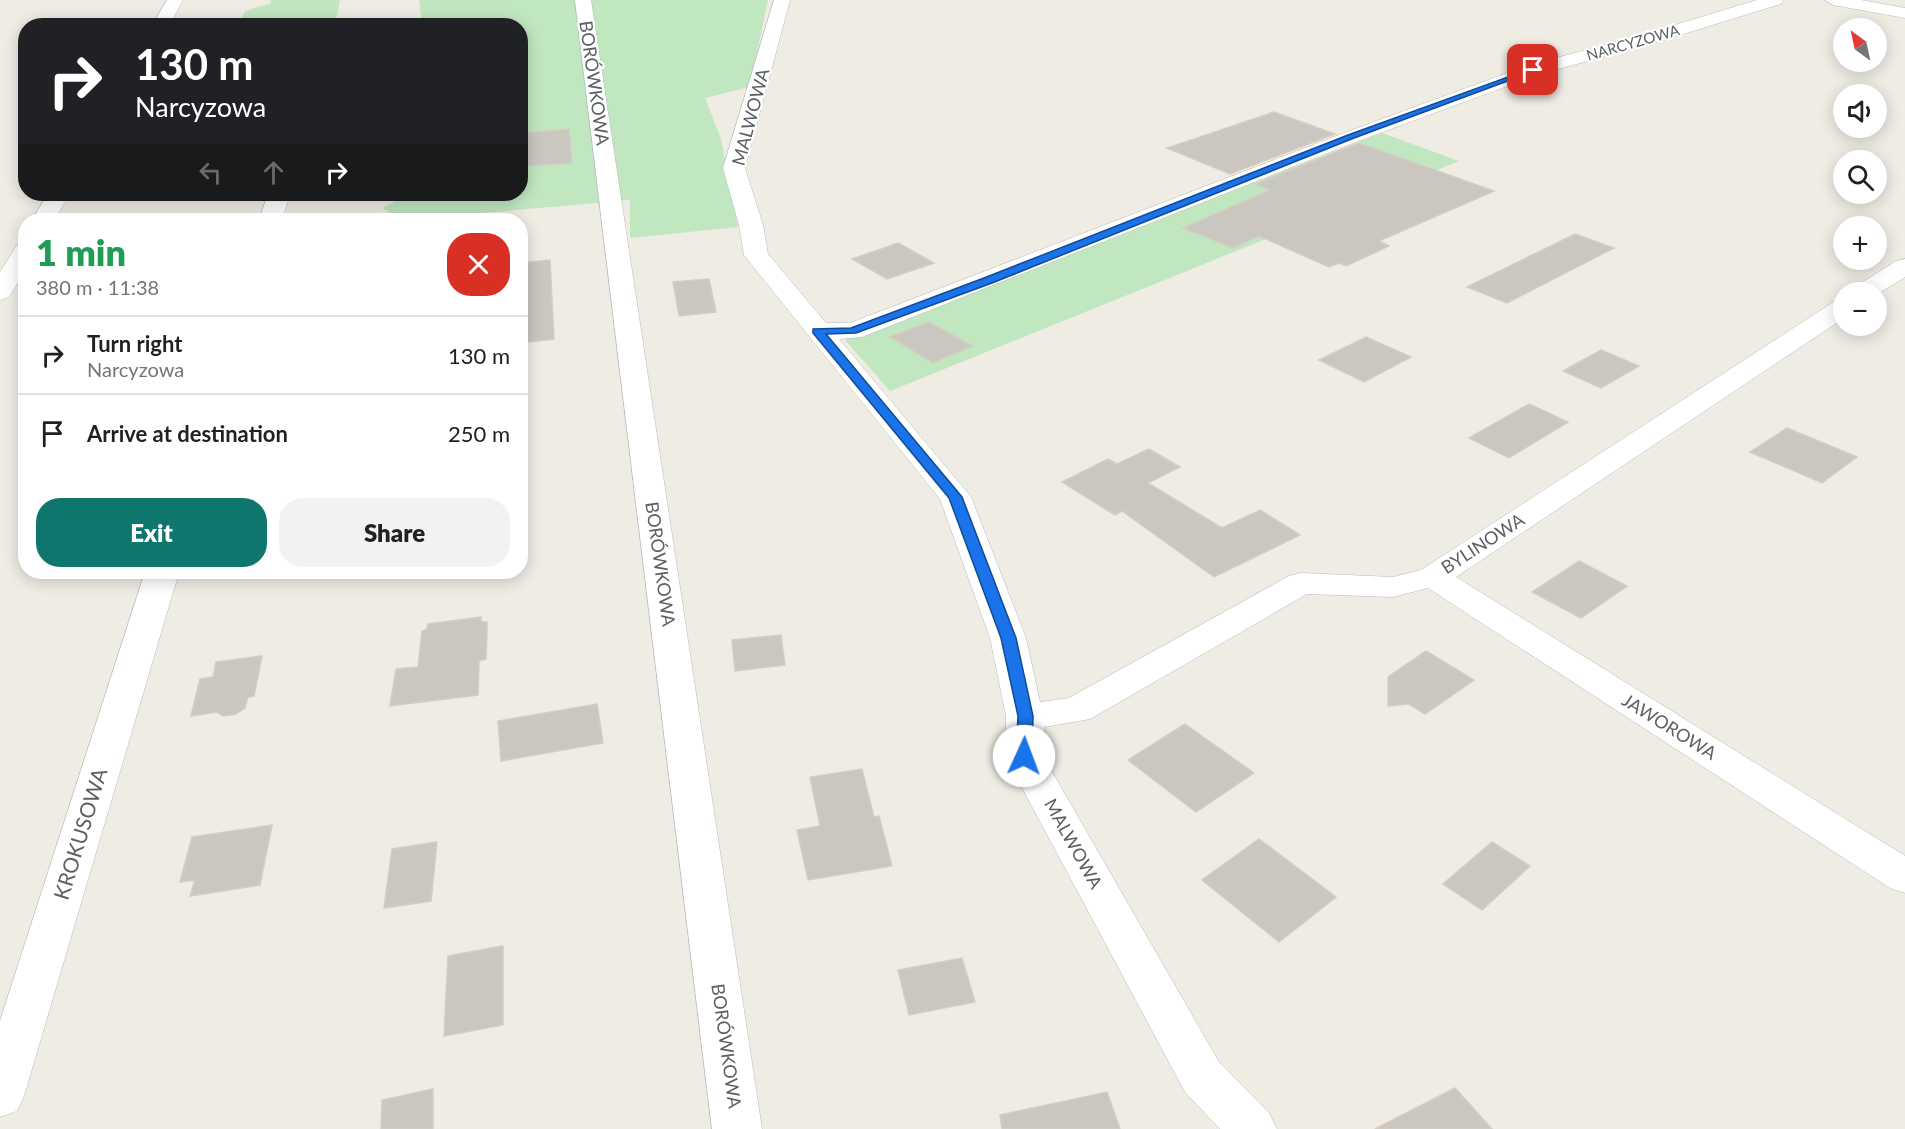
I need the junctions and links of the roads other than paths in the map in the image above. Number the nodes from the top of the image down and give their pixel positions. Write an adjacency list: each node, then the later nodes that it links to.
1 (175, 0): 7 (street)
2 (583, 0): 20 (street, BORÓWKOWA)
3 (782, 0): 13 (street, MALWOWA)
4 (1775, 0): 13 (street, NARCYZOWA)
5 (1833, 0): 6 (street)
6 (1905, 13)
7 (165, 18)
8 (18, 262): 11 (street)
9 (1905, 266): 10 (street)
10 (1880, 282)
11 (0, 292)
12 (1833, 313): 14 (street, BYLINOWA)
13 (817, 331): 16 (street, MALWOWA)
14 (1433, 577): 16 (street, BYLINOWA); 17 (street, JAWOROWA)
15 (160, 579): 19 (street, KROKUSOWA)
16 (1025, 716): 21 (street, MALWOWA)
17 (1887, 850): 18 (street, JAWOROWA)
18 (1905, 877)
19 (0, 1096)
20 (737, 1129)
21 (1252, 1129)

